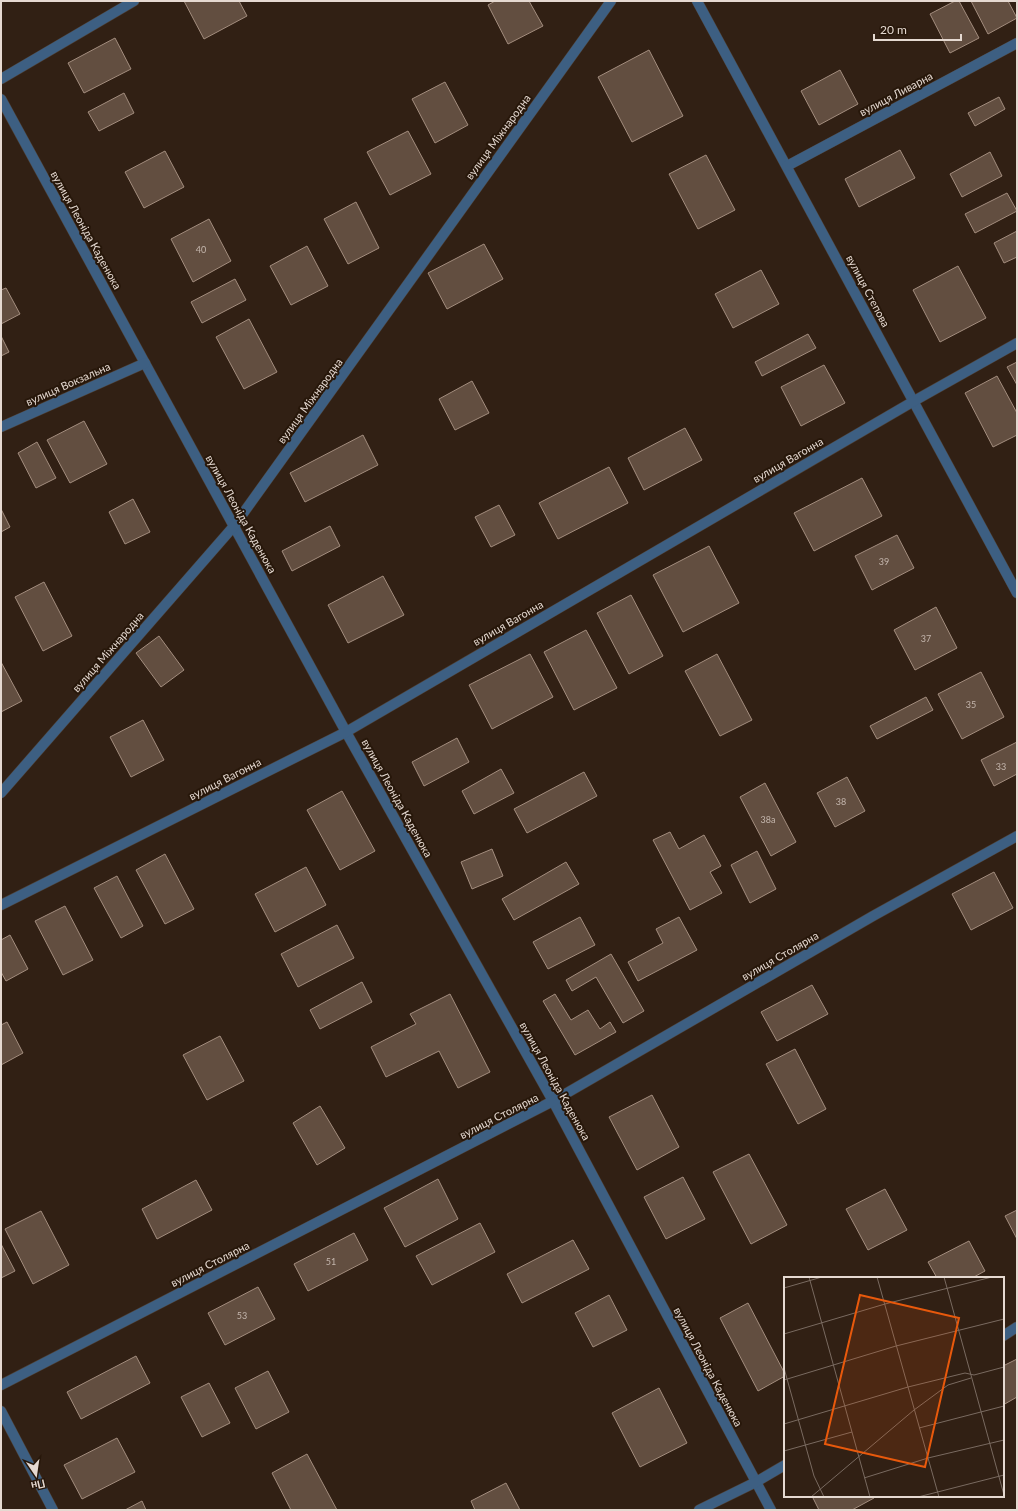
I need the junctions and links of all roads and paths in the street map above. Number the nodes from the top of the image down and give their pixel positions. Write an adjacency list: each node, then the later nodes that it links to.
1 (134, 1): 5 (street)
2 (611, 1): 12 (street, вулиця Міжнародна)
3 (697, 1): 7 (street, вулиця Степова)
4 (1017, 43): 7 (street, вулиця Ливарна)
5 (1, 79)
6 (1, 99): 9 (street, вулиця Леоніда Каденюка)
7 (787, 166): 10 (street, вулиця Степова)
8 (1017, 343): 10 (street, вулиця Вагонна)
9 (145, 363): 11 (street, вулиця Вокзальна); 12 (street, вулиця Леоніда Каденюка)
10 (914, 401): 13 (street, вулиця Степова); 14 (street, вулиця Вагонна)
11 (1, 427)
12 (234, 526): 14 (street, вулиця Леоніда Каденюка); 15 (street, вулиця Міжнародна)
13 (1017, 593)
14 (346, 732): 17 (street, вулиця Вагонна); 18 (street, вулиця Леоніда Каденюка)
15 (1, 793)
16 (1017, 836): 18 (street, вулиця Столярна)
17 (1, 905)
18 (553, 1101): 21 (street, вулиця Столярна); 24 (street, вулиця Леоніда Каденюка)
19 (1017, 1328): 20 (street)
20 (1004, 1335)
21 (1, 1385)
22 (1, 1411): 25 (street)
23 (784, 1466): 24 (street)
24 (756, 1482): 26 (street); 27 (street, вулиця Леоніда Каденюка)
25 (53, 1510)
26 (699, 1510)
27 (771, 1510)

